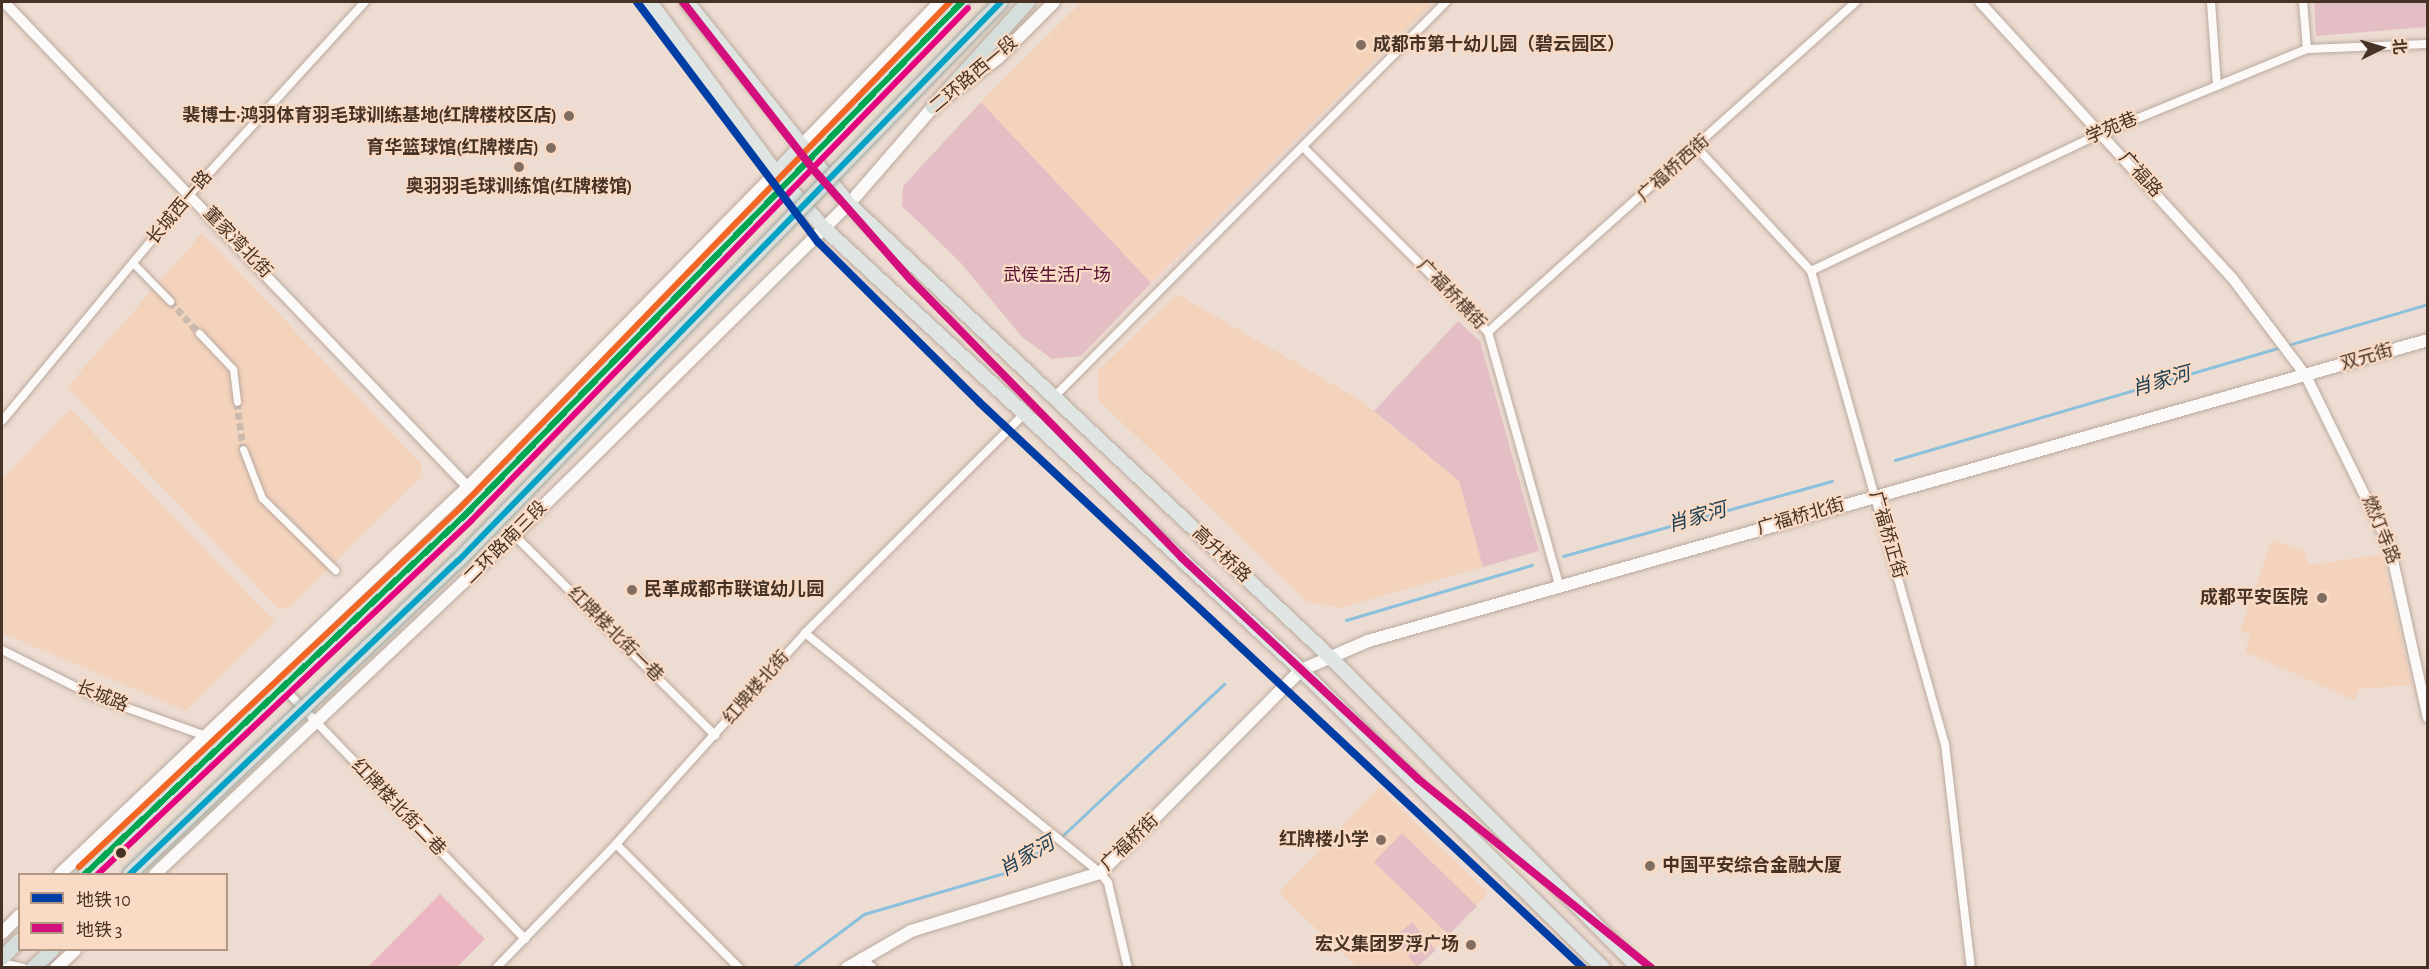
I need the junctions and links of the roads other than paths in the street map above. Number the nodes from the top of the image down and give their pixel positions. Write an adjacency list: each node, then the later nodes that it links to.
1 (4, 2): 24 (street, 董家湾北街)
2 (365, 2): 24 (street, 长城西一路)
3 (650, 2): 23 (main road, 高升桥路)
4 (687, 2): 20 (main road, 高升桥路)
5 (940, 2): 20 (main road)
6 (962, 2): 57 (highway, bridge)
7 (1001, 2): 58 (highway, bridge)
8 (1028, 2): 18 (highway)
9 (1054, 2): 18 (main road, 二环路西一段)
10 (1446, 2): 22 (street)
11 (1857, 2): 21 (street, 广福桥西街)
12 (1980, 2): 19 (street, 广福路)
13 (2211, 2): 17 (street)
14 (2303, 2): 16 (street)
15 (2427, 44): 16 (street, 学苑巷)
16 (2307, 49): 17 (street, 学苑巷)
17 (2217, 86): 19 (street, 学苑巷)
18 (933, 107): 25 (main road, 二环路西一段)
19 (2102, 133): 28 (street, 学苑巷); 33 (street, 广福路)
20 (802, 145): 23 (main road); 25 (main road, 高升桥路)
21 (1698, 148): 28 (street, 广福桥正街); 30 (street, 广福桥西街)
22 (1305, 149): 30 (street, 广福桥横街); 35 (street)
23 (776, 172): 26 (main road, 高升桥路); 40 (main road)
24 (190, 194): 27 (street, 长城西一路); 40 (street, 董家湾北街)
25 (849, 204): 26 (main road, 二环路南三段); 35 (main road, 高升桥路)
26 (824, 228): 37 (main road, 高升桥路); 42 (main road, 二环路南三段)
27 (134, 264): 29 (street); 38 (street, 长城西一路)
28 (1811, 271): 41 (street, 广福桥正街)
29 (170, 301)
30 (1488, 332): 44 (street, 广福桥横街)
31 (199, 333): 36 (street)
32 (2427, 340): 34 (main road, 双元街)
33 (2291, 356): 34 (street, 燃灯寺路)
34 (2306, 376): 41 (main road, 广福桥北街); 50 (street, 燃灯寺路)
35 (1053, 398): 47 (main road, 高升桥路)
36 (237, 402)
37 (1023, 415): 45 (street, 红牌楼北街); 48 (main road, 高升桥路)
38 (2, 421)
39 (243, 449): 43 (street)
40 (468, 487): 49 (main road)
41 (1876, 496): 44 (main road, 广福桥北街); 80 (street, 广福桥正街)
42 (514, 535): 52 (main road, 二环路南三段); 53 (street, 红牌楼北街一巷)
43 (335, 570)
44 (1559, 585): 47 (main road, 广福桥北街)
45 (805, 633): 53 (street, 红牌楼北街); 60 (street)
46 (2, 650): 54 (street, 长城路)
47 (1329, 657): 48 (main road, 广福桥北街); 79 (main road, 高升桥路)
48 (1301, 670): 60 (main road, 广福桥街); 78 (main road, 高升桥路)
49 (272, 676): 52 (street, 红牌楼北街二巷); 54 (main road)
50 (2425, 678): 51 (street, 燃灯寺路)
51 (2427, 718)
52 (315, 723): 59 (main road, 二环路南三段); 63 (street, 红牌楼北街二巷)
53 (716, 735): 55 (street, 红牌楼北街)
54 (207, 736): 56 (main road)
55 (616, 844): 63 (street, 红牌楼北街); 74 (street)
56 (61, 873)
57 (86, 873)
58 (131, 873)
59 (156, 873)
60 (1100, 873): 67 (main road, 广福桥街); 77 (street)
61 (18, 917): 62 (main road)
62 (2, 933)
63 (525, 939): 73 (street, 红牌楼北街)
64 (18, 942): 68 (highway)
65 (51, 951): 71 (highway)
66 (74, 951): 72 (main road)
67 (861, 956): 75 (main road, 广福桥街); 76 (street)
68 (2, 958)
69 (2, 963): 70 (street)
70 (23, 968)
71 (33, 968)
72 (56, 968)
73 (496, 968)
74 (739, 968)
75 (847, 968)
76 (873, 968)
77 (1128, 968)
78 (1603, 968)
79 (1639, 968)
80 (1971, 968)

